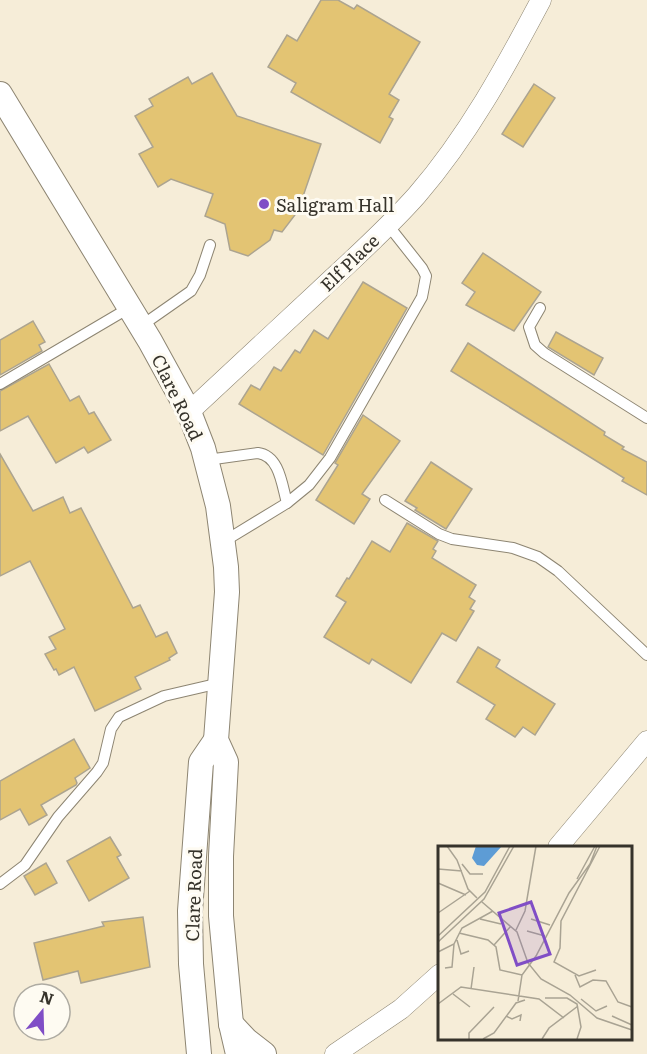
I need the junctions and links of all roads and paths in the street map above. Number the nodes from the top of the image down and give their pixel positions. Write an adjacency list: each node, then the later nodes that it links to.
1 (541, 0): 3 (street, Elf Place)
2 (0, 94): 6 (street, Clare Road)
3 (388, 225): 8 (street, Elf Place); 12 (lane)
4 (210, 245): 6 (lane)
5 (540, 308): 9 (lane)
6 (135, 317): 7 (lane); 8 (street, Clare Road)
7 (0, 384)
8 (189, 411): 10 (street, Clare Road)
9 (647, 418)
10 (207, 460): 12 (lane); 13 (street, Clare Road)
11 (385, 500): 14 (lane)
12 (287, 503): 13 (lane)
13 (223, 542): 15 (street, Clare Road)
14 (647, 655)
15 (220, 683): 16 (street, Clare Road); 19 (lane)
16 (216, 740): 21 (street, Clare Road); 22 (street, Clare Road)
17 (647, 741): 18 (street)
18 (559, 846)
19 (0, 884)
20 (438, 976): 25 (street)
21 (231, 1024): 23 (street, Clare Road); 24 (street)
22 (199, 1054)
23 (238, 1054)
24 (264, 1054)
25 (335, 1054)

